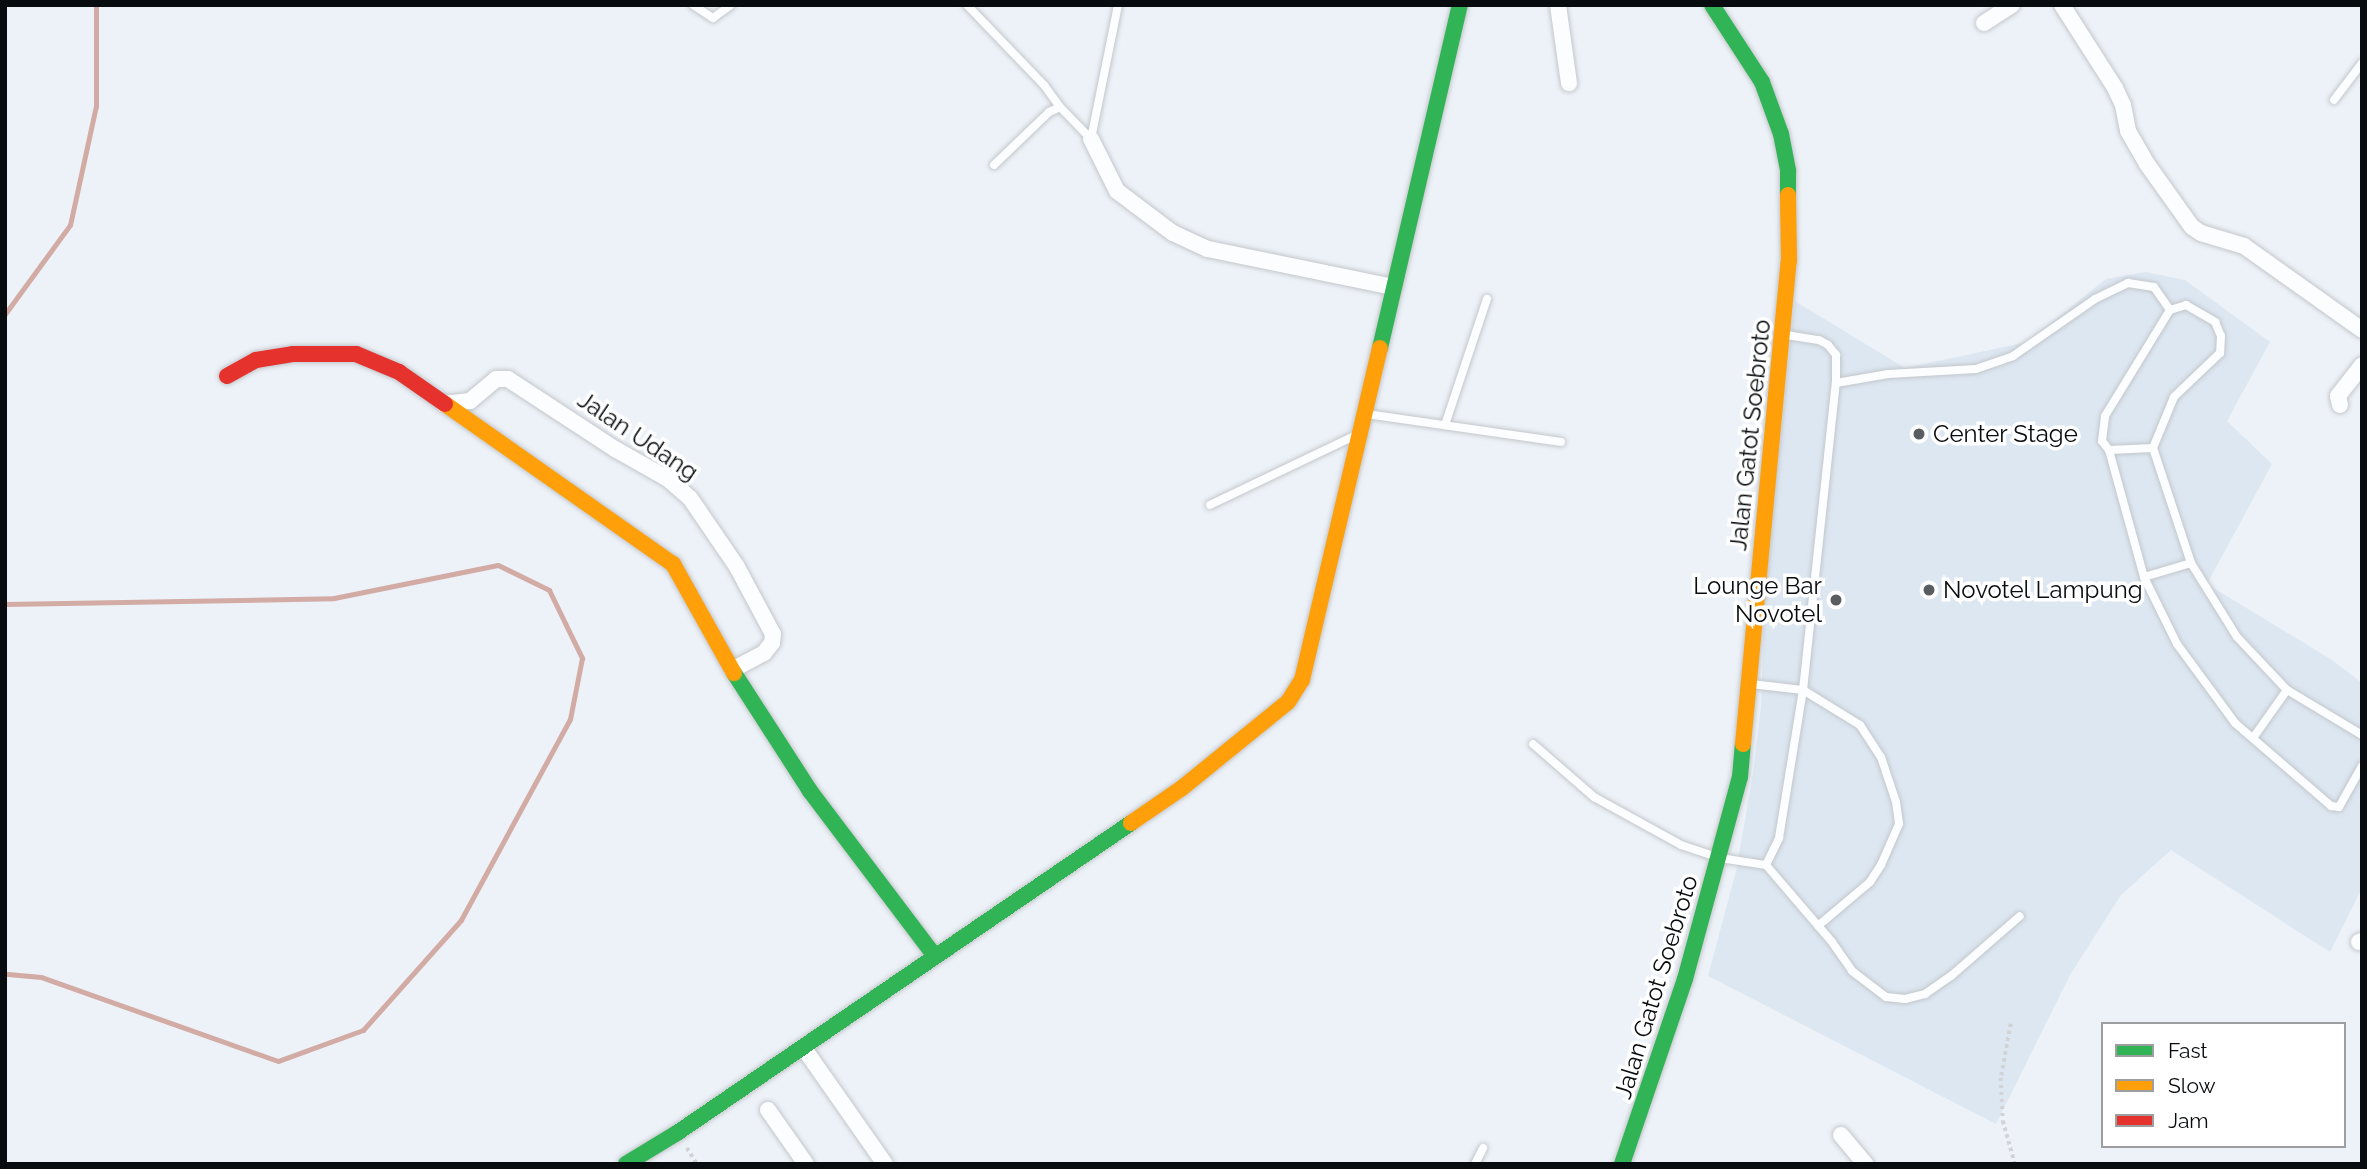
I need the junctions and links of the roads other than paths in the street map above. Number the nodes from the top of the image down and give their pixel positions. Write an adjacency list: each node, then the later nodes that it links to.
1 (693, 5): 2 (lane)
2 (731, 5)
3 (967, 5): 14 (lane)
4 (1118, 5): 15 (lane)
5 (1460, 5): 17 (street)
6 (1558, 5): 12 (street)
7 (1712, 5): 21 (street, Jalan Gatot Soebroto)
8 (2012, 5): 10 (street)
9 (2062, 5): 20 (street)
10 (1984, 23)
11 (2362, 63): 13 (lane)
12 (1569, 83)
13 (2334, 100)
14 (1060, 107): 15 (lane); 16 (lane)
15 (1091, 139): 17 (street)
16 (994, 165)
17 (1393, 287): 27 (street)
18 (1487, 299): 28 (lane)
19 (2170, 310): 24 (lane); 31 (lane); 32 (lane)
20 (2362, 330)
21 (1783, 335): 24 (lane); 37 (street, Jalan Gatot Soebroto)
22 (2362, 365): 26 (street)
23 (227, 376): 25 (street)
24 (1836, 383): 38 (lane)
25 (444, 404): 36 (street); 36 (street, Jalan Udang)
26 (2340, 405)
27 (1364, 414): 28 (lane); 29 (street)
28 (1445, 425): 30 (lane)
29 (1359, 434): 33 (lane); 48 (street)
30 (1561, 442)
31 (2152, 448): 32 (lane); 34 (lane)
32 (2109, 450): 35 (lane)
33 (1210, 505)
34 (2191, 563): 35 (lane); 39 (lane)
35 (2144, 577): 41 (lane)
36 (732, 670): 48 (street)
37 (1749, 684): 38 (lane); 44 (street, Jalan Gatot Soebroto)
38 (1803, 690): 45 (lane); 47 (lane)
39 (2287, 690): 40 (lane); 41 (lane)
40 (2362, 735)
41 (2253, 738): 43 (lane)
42 (1533, 744): 44 (lane)
43 (2362, 766)
44 (1720, 858): 45 (lane); 57 (street, Jalan Gatot Soebroto)
45 (1766, 864): 47 (lane)
46 (2020, 916): 47 (lane)
47 (1818, 926)
48 (935, 956): 49 (street)
49 (803, 1047): 53 (street); 55 (street)
50 (768, 1110): 54 (street)
51 (1840, 1135): 58 (street)
52 (1483, 1148): 56 (lane)
53 (626, 1164)
54 (806, 1164)
55 (885, 1164)
56 (1475, 1164)
57 (1622, 1164)
58 (1865, 1164)

